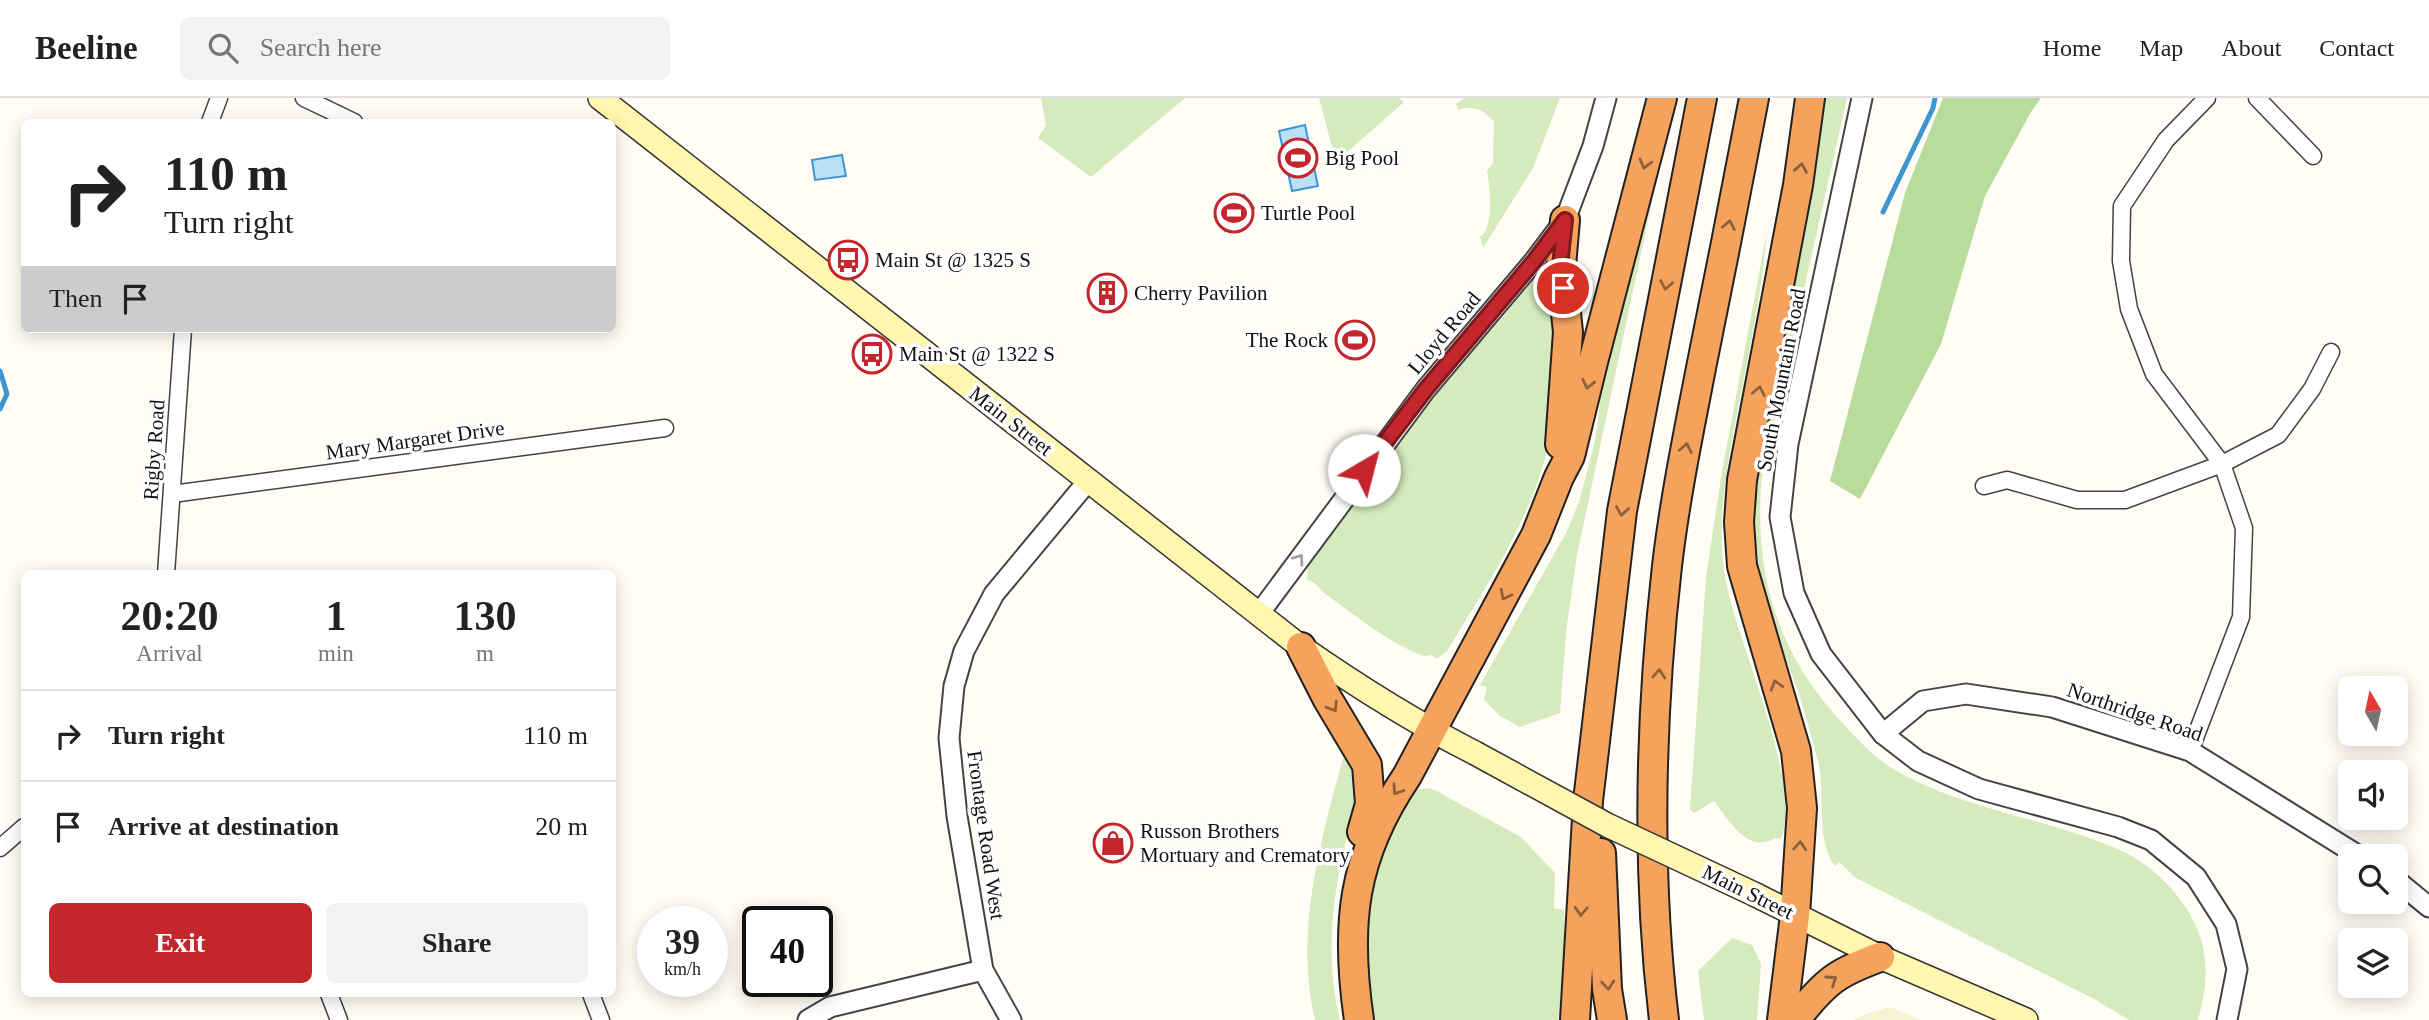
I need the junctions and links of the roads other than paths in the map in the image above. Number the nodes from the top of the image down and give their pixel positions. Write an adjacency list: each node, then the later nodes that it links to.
1 (219, 98): 12 (street)
2 (304, 98): 13 (street)
3 (600, 98): 21 (main road, Main Street)
4 (1606, 98): 15 (street, Lloyd Road)
5 (1662, 98): 20 (highway, one-way to 20)
6 (1702, 98): 27 (highway, one-way to 27)
7 (1754, 98): 30 (highway, one-way to 7)
8 (1810, 98): 38 (highway, one-way to 8)
9 (1862, 98): 29 (street, South Mountain Road)
10 (2207, 98): 19 (street)
11 (2257, 98): 14 (street)
12 (211, 119)
13 (348, 119)
14 (2313, 156)
15 (1565, 220): 20 (highway); 25 (street, Lloyd Road, one-way to 15)
16 (183, 333): 23 (street, Rigby Road)
17 (2331, 352): 19 (street)
18 (664, 428): 23 (street, Mary Margaret Drive)
19 (2222, 464): 22 (street); 31 (street)
20 (1559, 477): 28 (highway, one-way to 28)
21 (1088, 481): 25 (main road, Main Street); 40 (street, Frontage Road West)
22 (1984, 486)
23 (172, 494): 24 (street, Rigby Road)
24 (166, 570)
25 (1258, 615): 26 (main road, Main Street)
26 (1301, 647): 28 (main road, Main Street); 35 (highway, one-way to 35)
27 (1602, 697): 48 (highway, one-way to 48); 49 (highway, one-way to 49)
28 (1431, 730): 35 (highway, one-way to 35); 38 (main road, Main Street, bridge)
29 (1883, 734): 31 (street, Northridge Road); 55 (street, South Mountain Road)
30 (1655, 742): 50 (highway); 51 (highway)
31 (2190, 751): 33 (street, Northridge Road)
32 (21, 830): 34 (street)
33 (2340, 844)
34 (0, 848)
35 (1360, 880): 47 (highway)
36 (2408, 890): 37 (street)
37 (2429, 907)
38 (1795, 915): 39 (main road, Main Street); 52 (highway)
39 (1880, 957): 53 (highway, one-way to 39); 54 (main road, Main Street)
40 (983, 970): 45 (street); 46 (street, Frontage Road West)
41 (330, 997): 43 (street)
42 (592, 997): 44 (street)
43 (339, 1020)
44 (601, 1020)
45 (808, 1020)
46 (1011, 1020)
47 (1359, 1020)
48 (1575, 1020)
49 (1612, 1020)
50 (1664, 1020)
51 (1681, 1020)
52 (1782, 1020)
53 (1798, 1020)
54 (2026, 1020)
55 (2227, 1020)

